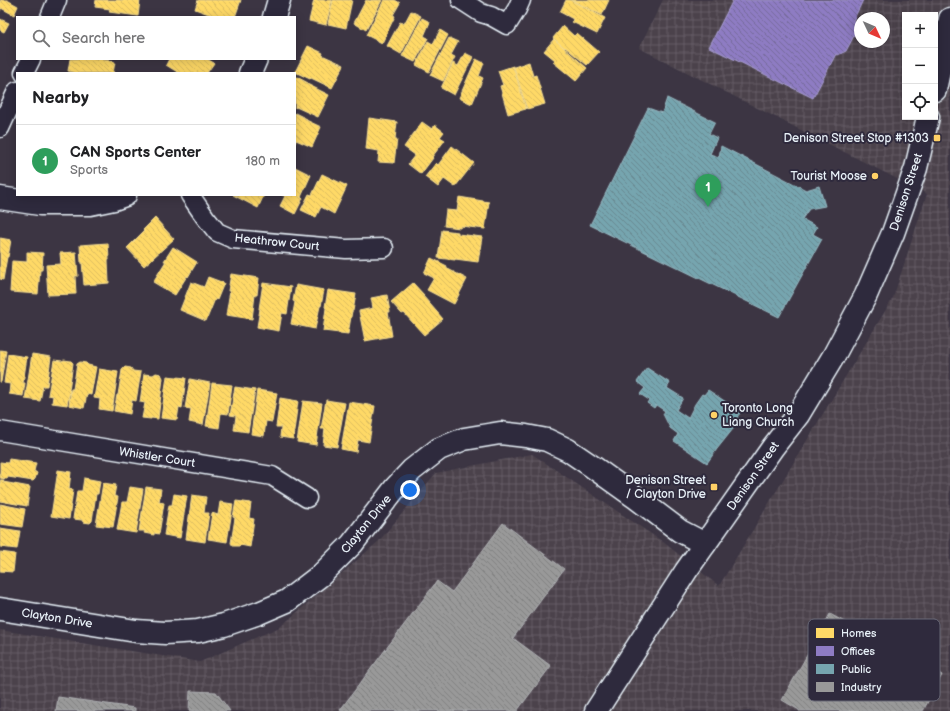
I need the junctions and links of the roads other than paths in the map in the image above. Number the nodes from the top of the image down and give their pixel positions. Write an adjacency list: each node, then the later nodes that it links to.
1 (57, 0): 5 (street)
2 (279, 0): 6 (street)
3 (461, 0): 4 (street)
4 (521, 0)
5 (50, 16)
6 (274, 16)
7 (950, 19): 12 (street)
8 (30, 60): 10 (street)
9 (256, 60): 11 (street)
10 (24, 72)
11 (250, 72)
12 (936, 84)
13 (16, 93): 15 (street)
14 (927, 120): 22 (street, Denison Street)
15 (0, 128)
16 (122, 196): 18 (street)
17 (191, 196): 19 (street, Heathrow Court)
18 (0, 198)
19 (384, 248)
20 (0, 431): 21 (street, Whistler Court)
21 (307, 498)
22 (705, 544): 23 (street, Clayton Drive); 24 (street, Denison Street)
23 (0, 609)
24 (596, 711)

